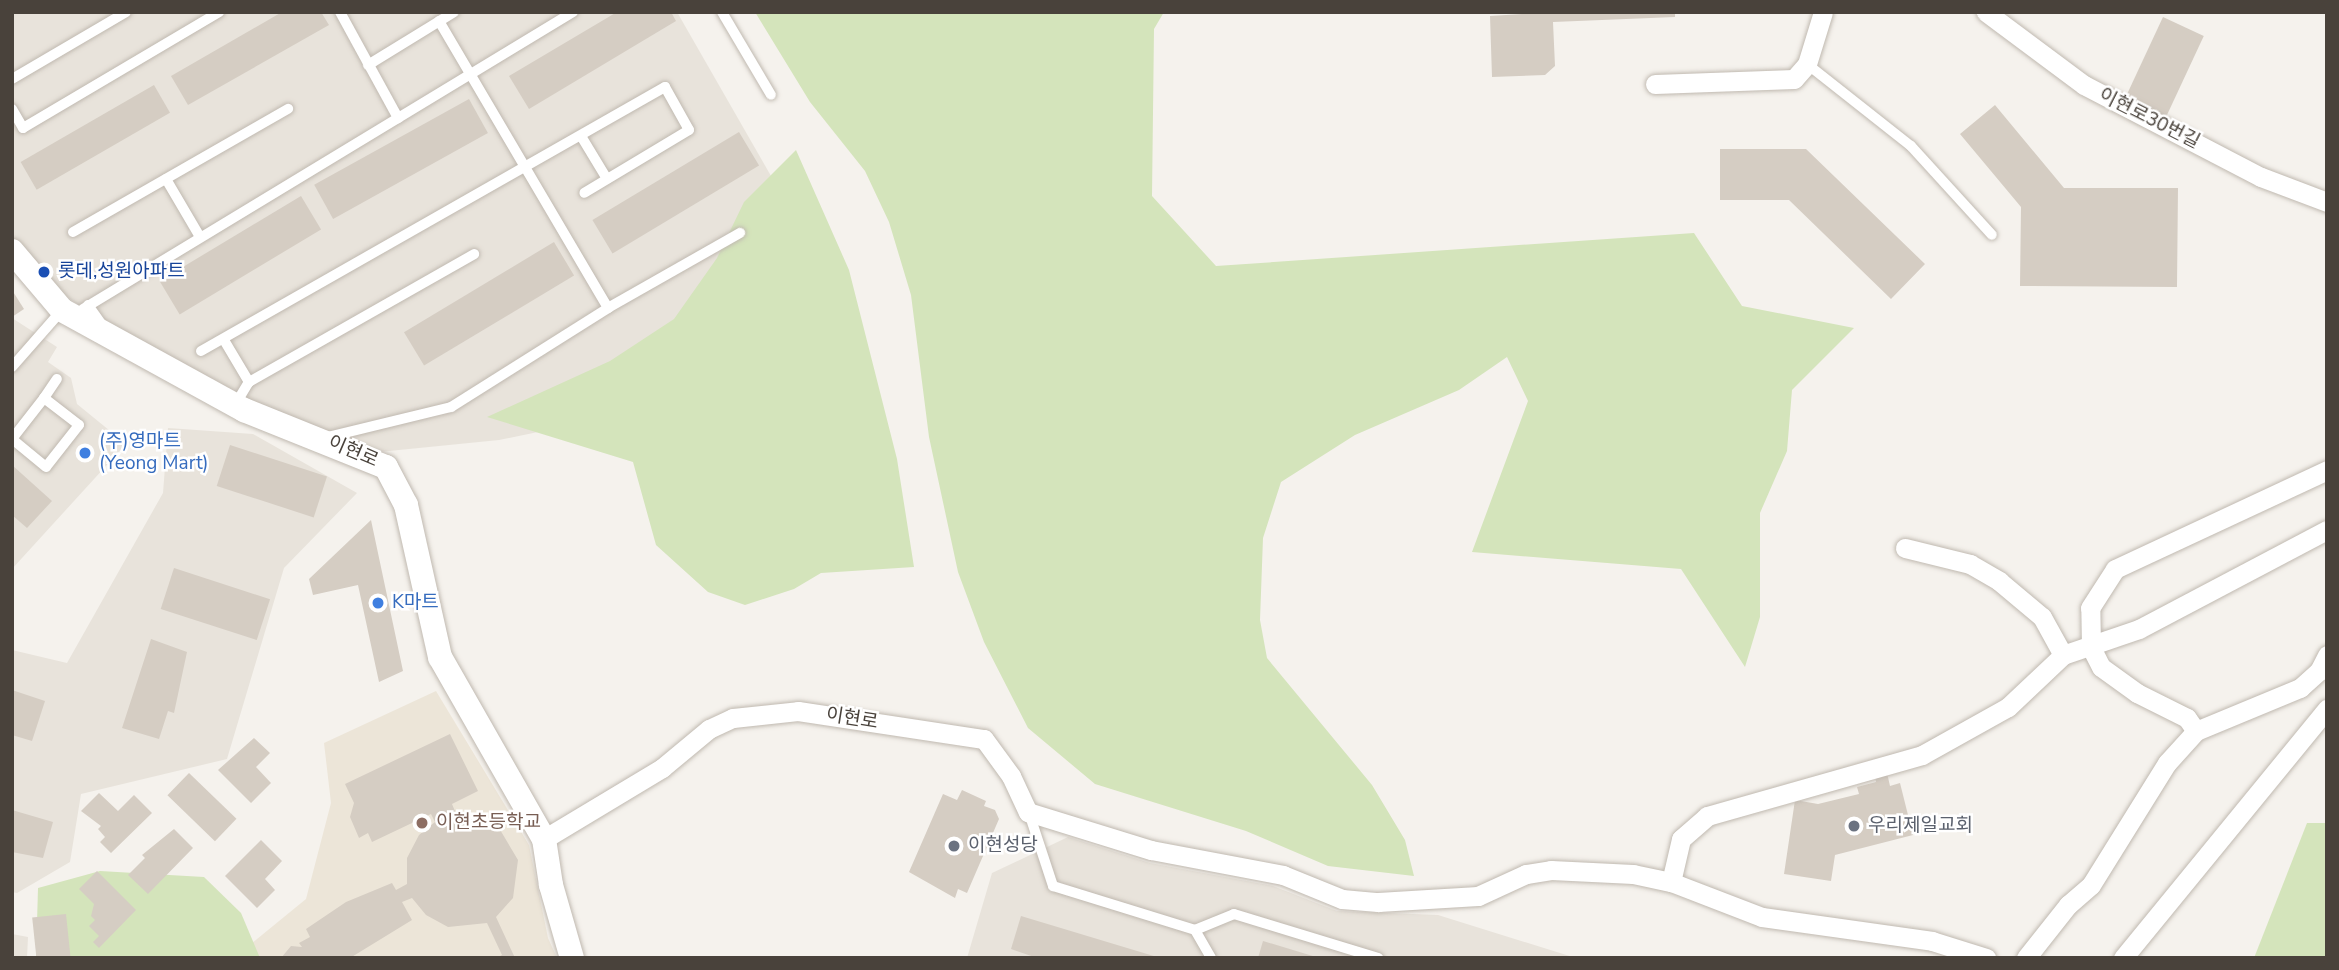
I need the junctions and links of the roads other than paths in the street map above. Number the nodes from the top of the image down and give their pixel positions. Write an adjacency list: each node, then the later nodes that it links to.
1 (126, 12): 14 (lane)
2 (219, 12): 9 (lane)
3 (340, 12): 12 (lane)
4 (454, 12): 10 (lane)
5 (573, 12): 13 (lane)
6 (722, 12): 16 (lane)
7 (1823, 12): 11 (street)
8 (1986, 12): 25 (street, 이현로30번길)
9 (207, 15): 17 (lane)
10 (439, 21): 12 (lane); 13 (lane)
11 (1807, 64): 15 (street); 28 (lane)
12 (368, 65): 19 (lane)
13 (470, 73): 19 (lane); 21 (lane)
14 (12, 79)
15 (1655, 84)
16 (771, 95)
17 (12, 109)
18 (288, 109): 22 (lane)
19 (398, 118): 29 (lane)
20 (582, 136): 21 (lane); 23 (lane); 23 (lane)
21 (525, 167): 32 (lane); 34 (lane)
22 (166, 179): 26 (lane); 29 (lane)
23 (607, 179): 24 (lane)
24 (584, 193)
25 (2327, 202)
26 (73, 232)
27 (740, 233): 32 (lane)
28 (1992, 235)
29 (200, 237): 33 (lane)
30 (12, 251): 33 (street, 이현로)
31 (474, 254): 38 (lane)
32 (608, 308): 40 (lane)
33 (76, 310): 36 (lane); 40 (lane); 51 (street, 이현로)
34 (224, 340): 35 (lane); 38 (lane)
35 (201, 351)
36 (12, 367)
37 (57, 379): 39 (lane)
38 (249, 382): 40 (lane)
39 (44, 398): 41 (lane); 41 (lane)
40 (238, 400)
41 (12, 439)
42 (2327, 470): 45 (street)
43 (2327, 530): 45 (street)
44 (1905, 548): 47 (street)
45 (2091, 647): 47 (street); 49 (street)
46 (2327, 655): 49 (street)
47 (2063, 656): 52 (street)
48 (2327, 709): 59 (street)
49 (2196, 731): 58 (street)
50 (1028, 812): 51 (street, 이현로); 52 (street); 53 (lane)
51 (544, 839): 54 (street, 이현로)
52 (1671, 883): 57 (street)
53 (1195, 930): 55 (lane); 56 (lane)
54 (572, 958)
55 (1211, 958)
56 (1378, 958)
57 (1986, 958)
58 (2026, 958)
59 (2123, 958)

